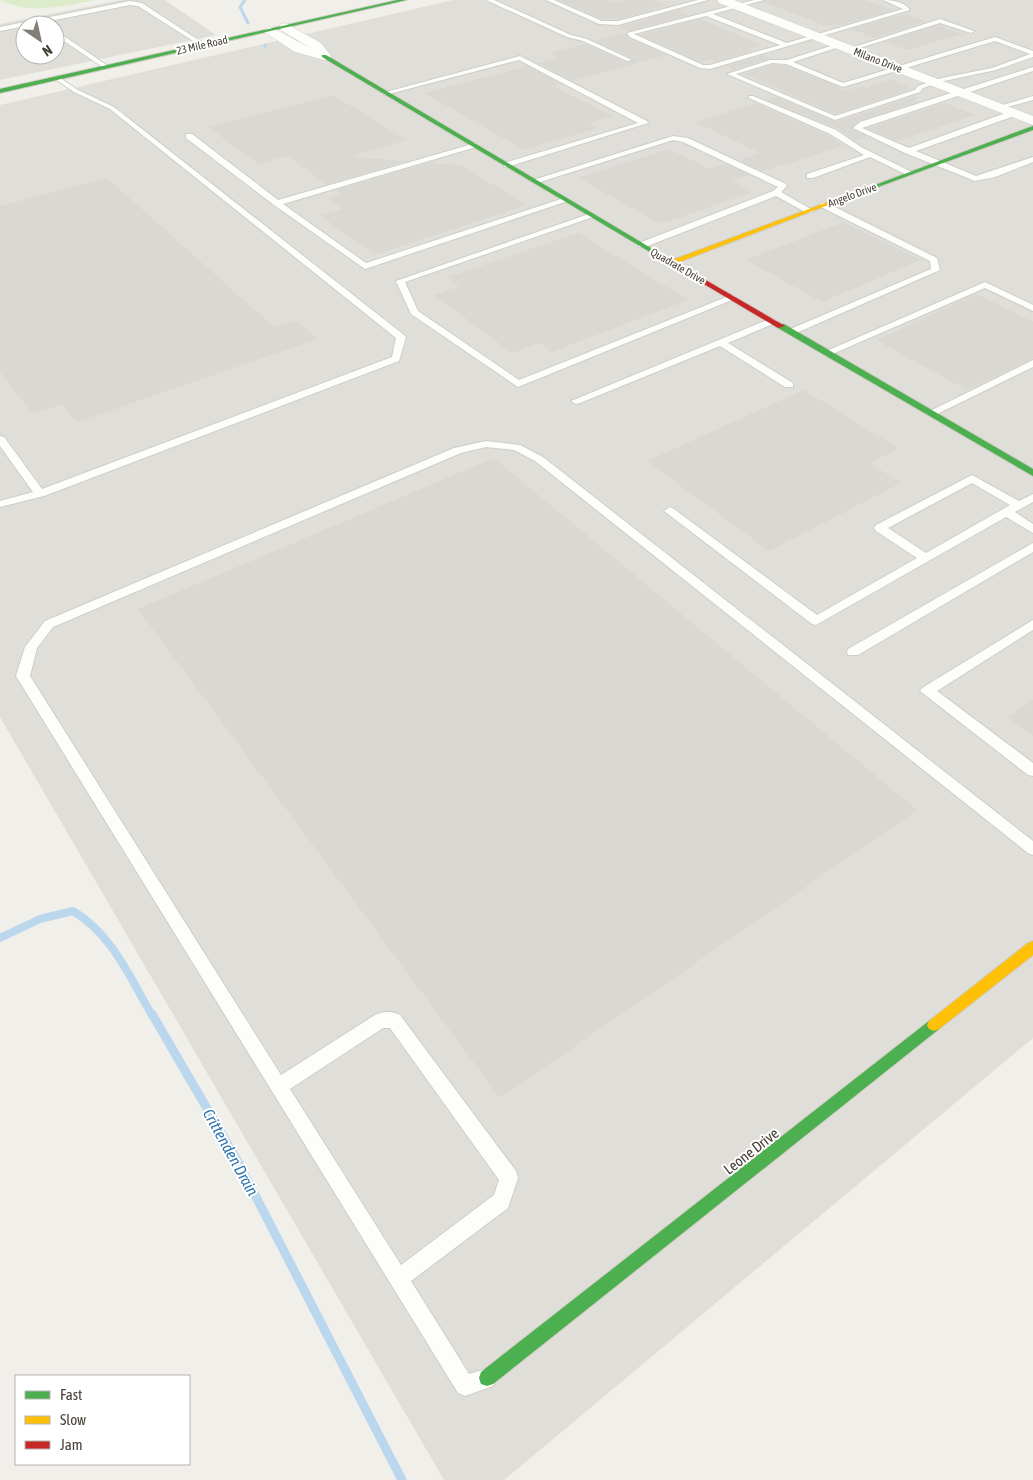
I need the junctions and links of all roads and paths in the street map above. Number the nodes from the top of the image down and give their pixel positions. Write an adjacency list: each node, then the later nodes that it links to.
1 (404, 0): 11 (street, 23 Mile Road)
2 (489, 0): 22 (lane)
3 (549, 0): 4 (lane)
4 (705, 0)
5 (761, 0): 7 (lane)
6 (886, 0): 15 (lane)
7 (730, 2): 8 (lane); 15 (street, Milano Drive)
8 (707, 14): 18 (lane); 18 (lane)
9 (65, 18): 17 (lane)
10 (15, 27): 12 (lane)
11 (285, 27): 13 (street, 23 Mile Road); 21 (street, Quadrate Drive)
12 (0, 29)
13 (268, 30): 17 (street, 23 Mile Road); 21 (street, Quadrate Drive)
14 (971, 31): 19 (lane)
15 (818, 37): 18 (lane); 19 (street, Milano Drive)
16 (65, 39): 24 (lane)
17 (203, 45): 24 (street, 23 Mile Road)
18 (787, 45)
19 (845, 47): 23 (lane); 25 (street, Milano Drive)
20 (1033, 54): 25 (lane); 28 (lane)
21 (324, 56): 31 (street, Quadrate Drive)
22 (629, 60)
23 (787, 62): 25 (lane); 28 (lane)
24 (106, 67): 27 (street, 23 Mile Road)
25 (900, 68): 28 (street, Milano Drive)
26 (1033, 69): 30 (lane)
27 (57, 78): 29 (street, 23 Mile Road); 68 (lane)
28 (934, 81): 30 (street, Milano Drive)
29 (0, 91)
30 (962, 92): 34 (street, Milano Drive); 40 (lane)
31 (385, 93): 39 (street, Quadrate Drive); 44 (lane)
32 (751, 97): 41 (lane)
33 (1033, 98): 34 (lane)
34 (1000, 107): 35 (street, Milano Drive)
35 (1014, 113): 36 (street, Milano Drive); 40 (lane)
36 (1033, 121)
37 (1033, 128): 43 (street, Angelo Drive)
38 (189, 136): 50 (lane)
39 (473, 145): 44 (street, Quadrate Drive); 50 (lane)
40 (908, 151): 43 (lane)
41 (870, 155): 45 (lane); 46 (lane)
42 (1033, 159): 43 (lane)
43 (938, 163): 45 (street, Angelo Drive)
44 (507, 165): 47 (street, Quadrate Drive)
45 (910, 174): 51 (street, Angelo Drive)
46 (810, 176)
47 (534, 181): 48 (lane); 49 (street, Quadrate Drive)
48 (776, 193): 52 (lane); 54 (lane)
49 (567, 200): 50 (lane); 53 (street, Quadrate Drive)
50 (277, 203)
51 (824, 205): 52 (street, Angelo Drive); 59 (lane)
52 (810, 211): 55 (street, Angelo Drive)
53 (592, 216): 54 (street, Quadrate Drive); 56 (lane)
54 (642, 245): 55 (street, Quadrate Drive)
55 (671, 262): 56 (street, Quadrate Drive)
56 (732, 298): 58 (street, Quadrate Drive)
57 (1033, 308): 61 (lane)
58 (772, 321): 59 (street, Quadrate Drive); 60 (lane)
59 (791, 332): 61 (street, Quadrate Drive)
60 (720, 342): 63 (lane); 64 (lane)
61 (827, 353): 65 (street, Quadrate Drive)
62 (1033, 363): 65 (lane)
63 (789, 385)
64 (576, 401)
65 (931, 414): 67 (street, Quadrate Drive)
66 (0, 439): 68 (lane)
67 (1033, 473)
68 (40, 494): 70 (lane)
69 (1033, 497): 71 (lane)
70 (0, 504)
71 (1018, 505): 73 (lane); 76 (lane)
72 (670, 511): 76 (lane)
73 (1006, 512): 74 (lane); 76 (lane)
74 (1033, 529)
75 (1033, 548): 78 (lane)
76 (926, 558)
77 (1033, 624): 79 (lane)
78 (853, 652)
79 (1033, 771)
80 (1033, 849): 82 (lane)
81 (1033, 947): 84 (street, Leone Drive)
82 (279, 1086): 83 (lane); 83 (lane)
83 (398, 1278): 84 (lane)
84 (487, 1378)

